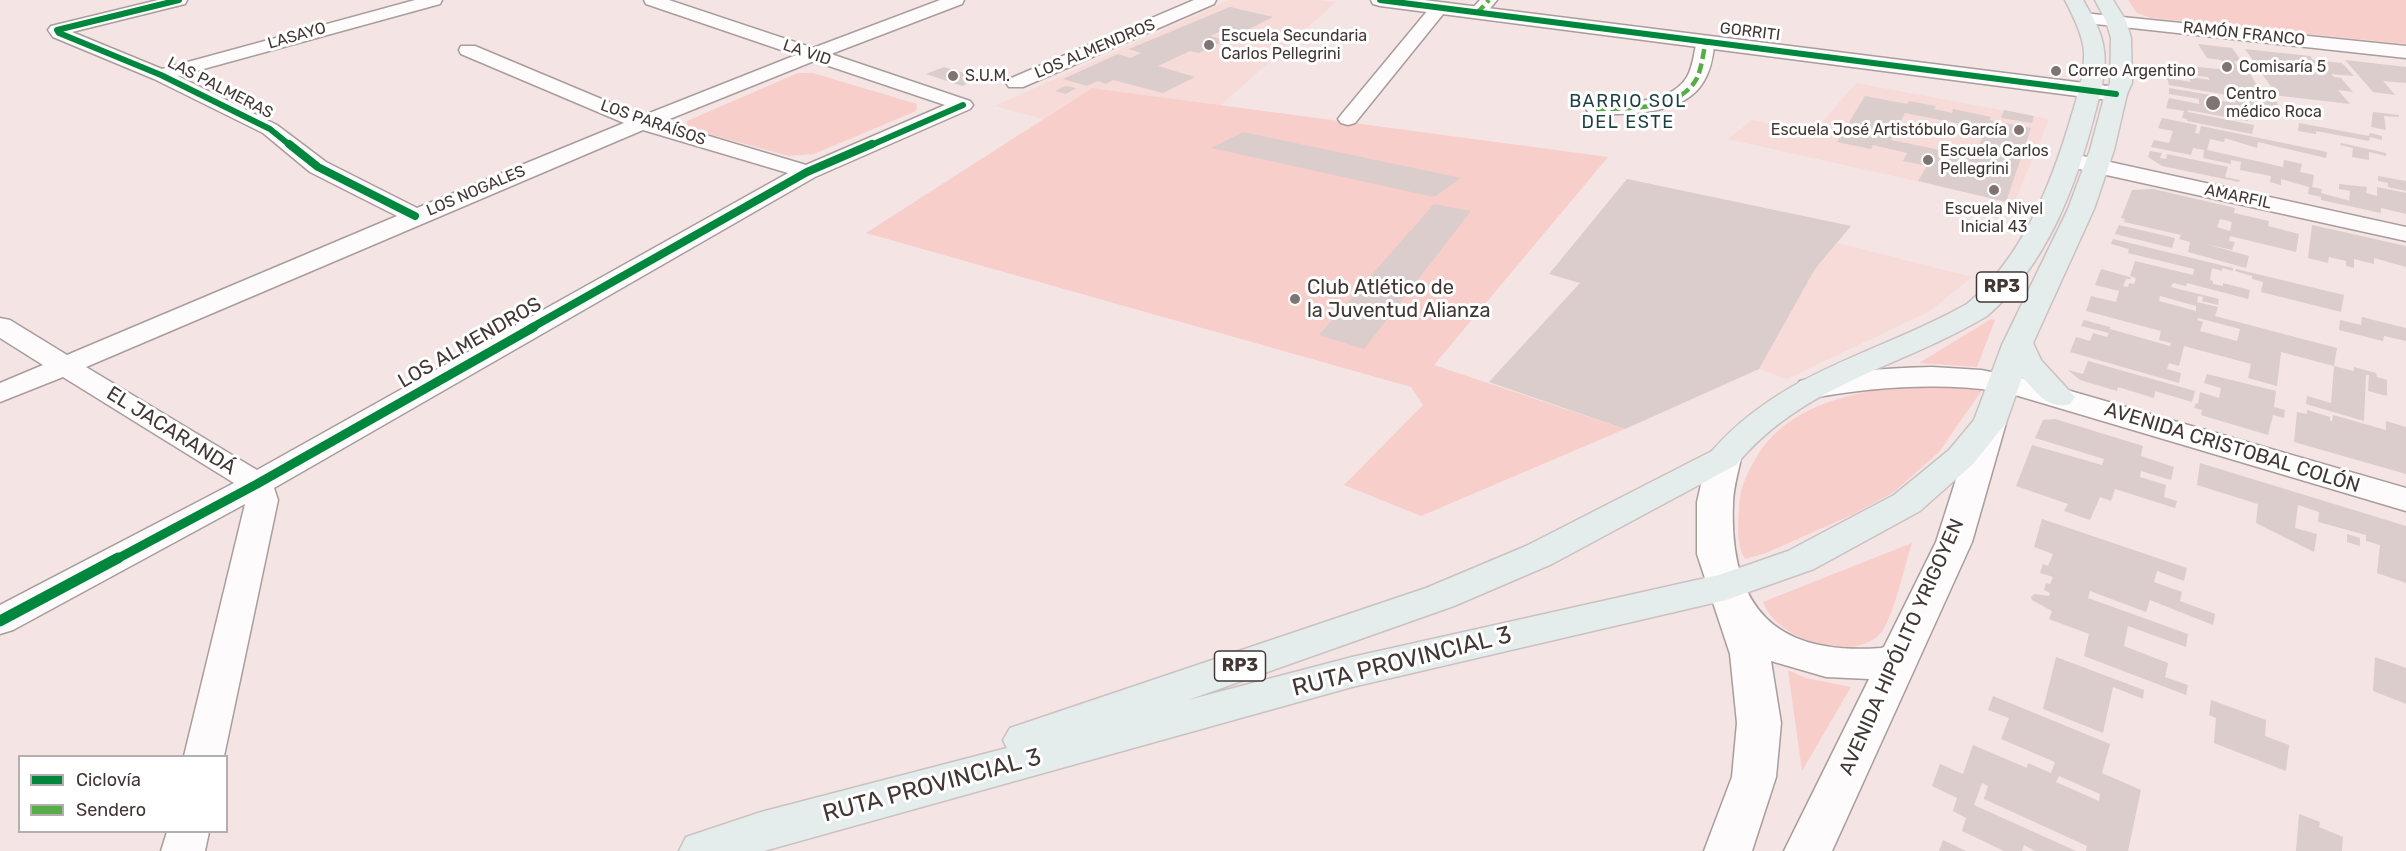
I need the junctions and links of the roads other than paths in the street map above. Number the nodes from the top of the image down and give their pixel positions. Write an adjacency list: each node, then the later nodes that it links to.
1 (179, 0): 8 (street)
2 (434, 0): 17 (street, LASAYO)
3 (652, 0): 16 (street, LA VID)
4 (956, 0): 16 (street, LOS NOGALES)
5 (1208, 0): 18 (street, LOS ALMENDROS)
6 (1380, 0): 10 (main road, GORRITI)
7 (2104, 0): 12 (main road, AVENIDA HIPÓLITO YRIGOYEN / RP3)
8 (148, 3): 17 (street, LAS PALMERAS)
9 (1483, 6): 10 (main road, GORRITI); 13 (main road, GORRITI)
10 (1439, 8): 22 (street)
11 (2079, 9): 12 (street, RAMÓN FRANCO); 19 (main road, AVENIDA HIPÓLITO YRIGOYEN / RP3)
12 (2116, 21): 15 (street, RAMÓN FRANCO); 19 (main road, AVENIDA HIPÓLITO YRIGOYEN / RP3)
13 (1706, 41): 19 (main road, GORRITI); 21 (street)
14 (468, 50): 23 (street, LOS PARAÍSOS)
15 (2406, 52)
16 (809, 54): 20 (street, LA VID); 23 (street, LOS NOGALES)
17 (161, 75): 27 (street, LAS PALMERAS)
18 (1016, 83)
19 (2102, 92): 24 (main road, AVENIDA HIPÓLITO YRIGOYEN / RP3); 25 (main road, AVENIDA HIPÓLITO YRIGOYEN / RP3)
20 (963, 105): 26 (street, LOS ALMENDROS)
21 (1596, 109)
22 (1348, 119)
23 (639, 122): 26 (street, LOS PARAÍSOS); 27 (street, LOS NOGALES)
24 (2069, 160): 25 (street, AMARFIL); 32 (main road, AVENIDA HIPÓLITO YRIGOYEN / RP3)
25 (2097, 165): 28 (street, AMARFIL); 30 (main road, AVENIDA HIPÓLITO YRIGOYEN / RP3)
26 (807, 172): 37 (street, LOS ALMENDROS)
27 (415, 216): 31 (street, LOS NOGALES)
28 (2406, 234)
29 (0, 326): 31 (street, EL JACARANDÁ)
30 (2018, 343): 34 (main road); 35 (main road, AVENIDA HIPÓLITO YRIGOYEN / RP3)
31 (66, 365): 33 (street, LOS NOGALES); 37 (street, EL JACARANDÁ)
32 (1810, 388): 35 (main road); 36 (main road, AVENIDA HIPÓLITO YRIGOYEN / RP3)
33 (0, 393)
34 (2059, 397): 35 (main road, AVENIDA CRISTOBAL COLÓN); 38 (main road, AVENIDA CRISTOBAL COLÓN)
35 (1996, 405): 39 (main road, RUTA PROVINCIAL 3 / RP3); 41 (main road, AVENIDA HIPÓLITO YRIGOYEN)
36 (1724, 458): 39 (main road, AVENIDA HIPÓLITO YRIGOYEN); 44 (main road, RUTA PROVINCIAL 3 / RP3)
37 (257, 484): 40 (street, LOS ALMENDROS); 42 (street, EL JACARANDÁ)
38 (2406, 500)
39 (1729, 598): 41 (main road); 44 (main road, RUTA PROVINCIAL 3 / RP3); 46 (main road, AVENIDA HIPÓLITO YRIGOYEN)
40 (0, 621)
41 (1899, 660): 47 (main road, AVENIDA HIPÓLITO YRIGOYEN)
42 (204, 755)
43 (188, 833): 45 (street)
44 (722, 845)
45 (183, 851)
46 (1728, 851)
47 (1808, 851)

